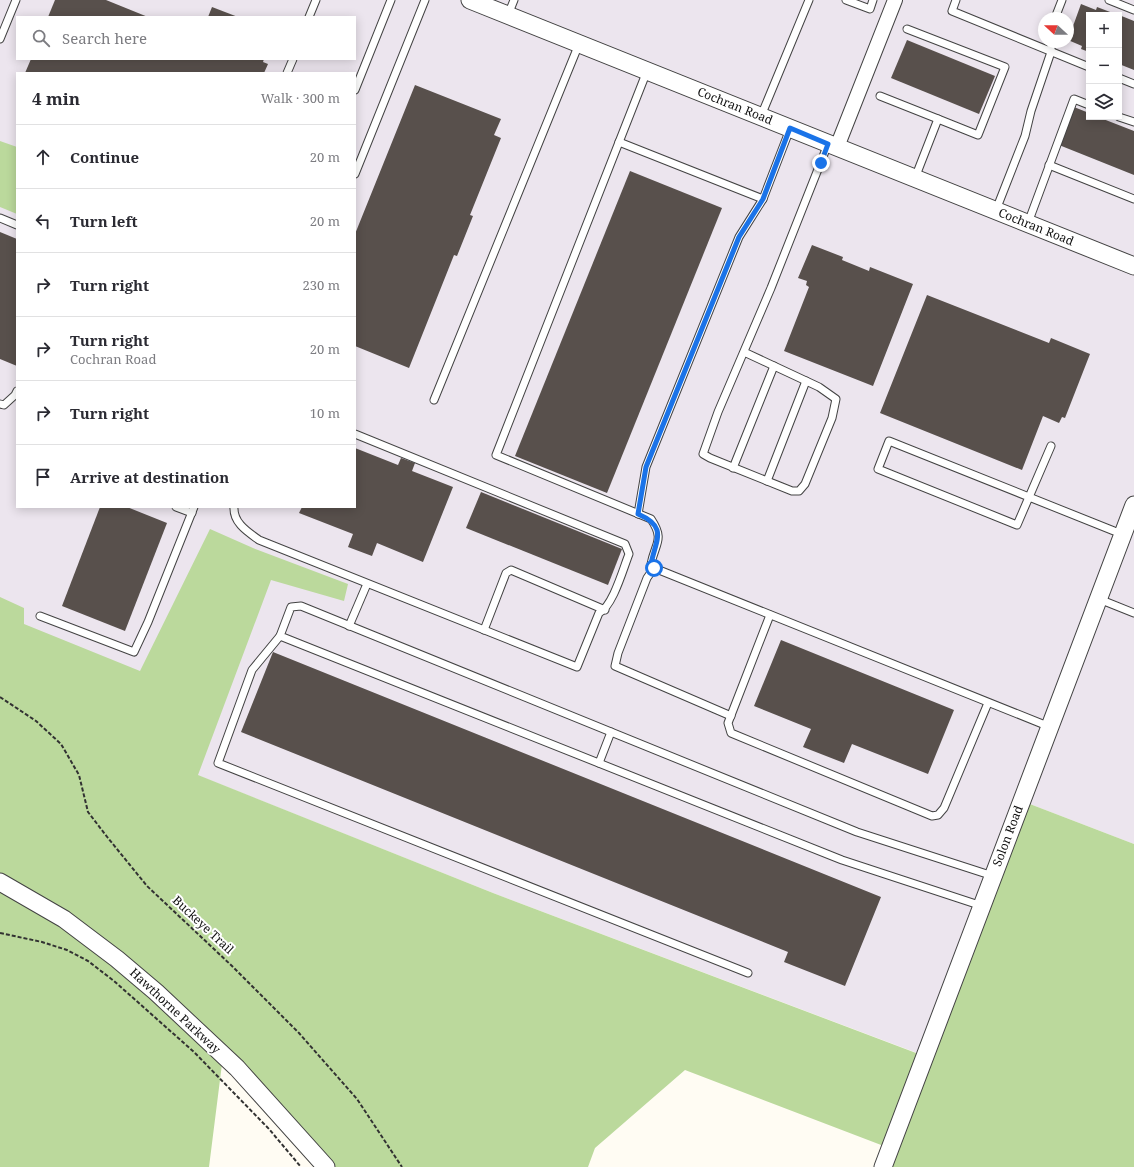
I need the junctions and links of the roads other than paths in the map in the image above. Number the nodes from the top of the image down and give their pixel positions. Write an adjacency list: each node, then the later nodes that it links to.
1 (16, 0): 18 (lane)
2 (316, 0): 16 (lane)
3 (391, 0): 28 (lane)
4 (425, 0): 39 (lane)
5 (470, 0): 13 (street, Cochran Road)
6 (809, 0): 31 (lane)
7 (846, 0): 8 (lane)
8 (873, 0)
9 (895, 0): 37 (street)
10 (956, 0): 21 (lane)
11 (1062, 0): 15 (lane)
12 (1110, 0): 14 (lane)
13 (511, 8): 19 (street, Cochran Road)
14 (1134, 10)
15 (1057, 12)
16 (309, 16)
17 (907, 29): 33 (lane)
18 (0, 39)
19 (580, 44): 24 (street, Cochran Road); 52 (lane)
20 (1051, 48): 21 (lane)
21 (1051, 52): 23 (lane); 43 (lane)
22 (293, 60): 25 (lane)
23 (1086, 66)
24 (647, 71): 31 (street, Cochran Road); 36 (lane)
25 (287, 72)
26 (1122, 79): 27 (lane)
27 (1134, 84)
28 (356, 88)
29 (880, 96): 33 (lane)
30 (1086, 104): 38 (lane)
31 (761, 117): 35 (street, Cochran Road)
32 (1122, 117): 34 (lane)
33 (938, 119): 40 (lane)
34 (1134, 122)
35 (790, 128): 37 (street, Cochran Road); 41 (lane)
36 (619, 142): 41 (lane); 63 (lane)
37 (833, 145): 40 (street, Cochran Road); 48 (lane)
38 (1049, 165): 42 (lane); 45 (lane)
39 (356, 172)
40 (914, 178): 43 (street, Cochran Road)
41 (763, 199): 63 (lane)
42 (1134, 199)
43 (995, 210): 45 (street, Cochran Road)
44 (0, 218): 46 (lane)
45 (1028, 224): 47 (street, Cochran Road)
46 (16, 225)
47 (1134, 266)
48 (744, 352): 49 (lane); 56 (lane)
49 (774, 366): 50 (lane); 56 (lane)
50 (806, 381): 57 (lane); 57 (lane)
51 (16, 393): 53 (lane)
52 (434, 400)
53 (0, 404)
54 (356, 434): 68 (lane)
55 (1051, 446): 58 (lane)
56 (733, 468): 57 (lane)
57 (768, 482)
58 (1029, 497): 58 (lane); 64 (lane)
59 (1134, 505): 64 (street, Solon Road)
60 (182, 508): 62 (lane)
61 (234, 508): 66 (lane)
62 (193, 510): 71 (lane)
63 (638, 514): 65 (lane)
64 (1123, 534): 67 (street, Solon Road)
65 (654, 568): 70 (lane); 76 (lane)
66 (366, 584): 72 (lane); 73 (lane)
67 (1099, 599): 69 (lane); 77 (street, Solon Road)
68 (605, 610): 73 (lane); 73 (lane)
69 (1134, 613)
70 (770, 615): 75 (lane); 76 (lane)
71 (40, 616)
72 (350, 626): 74 (lane); 78 (lane)
73 (484, 630)
74 (280, 636): 79 (lane); 83 (lane)
75 (988, 702): 76 (lane); 77 (lane)
76 (731, 716)
77 (1050, 727): 80 (street, Solon Road)
78 (611, 732): 79 (lane); 80 (lane)
79 (599, 762): 82 (lane)
80 (993, 876): 82 (street, Solon Road)
81 (0, 882): 84 (street, Hawthorne Parkway)
82 (982, 906): 85 (street, Solon Road)
83 (748, 973)
84 (326, 1167)
85 (883, 1167)

